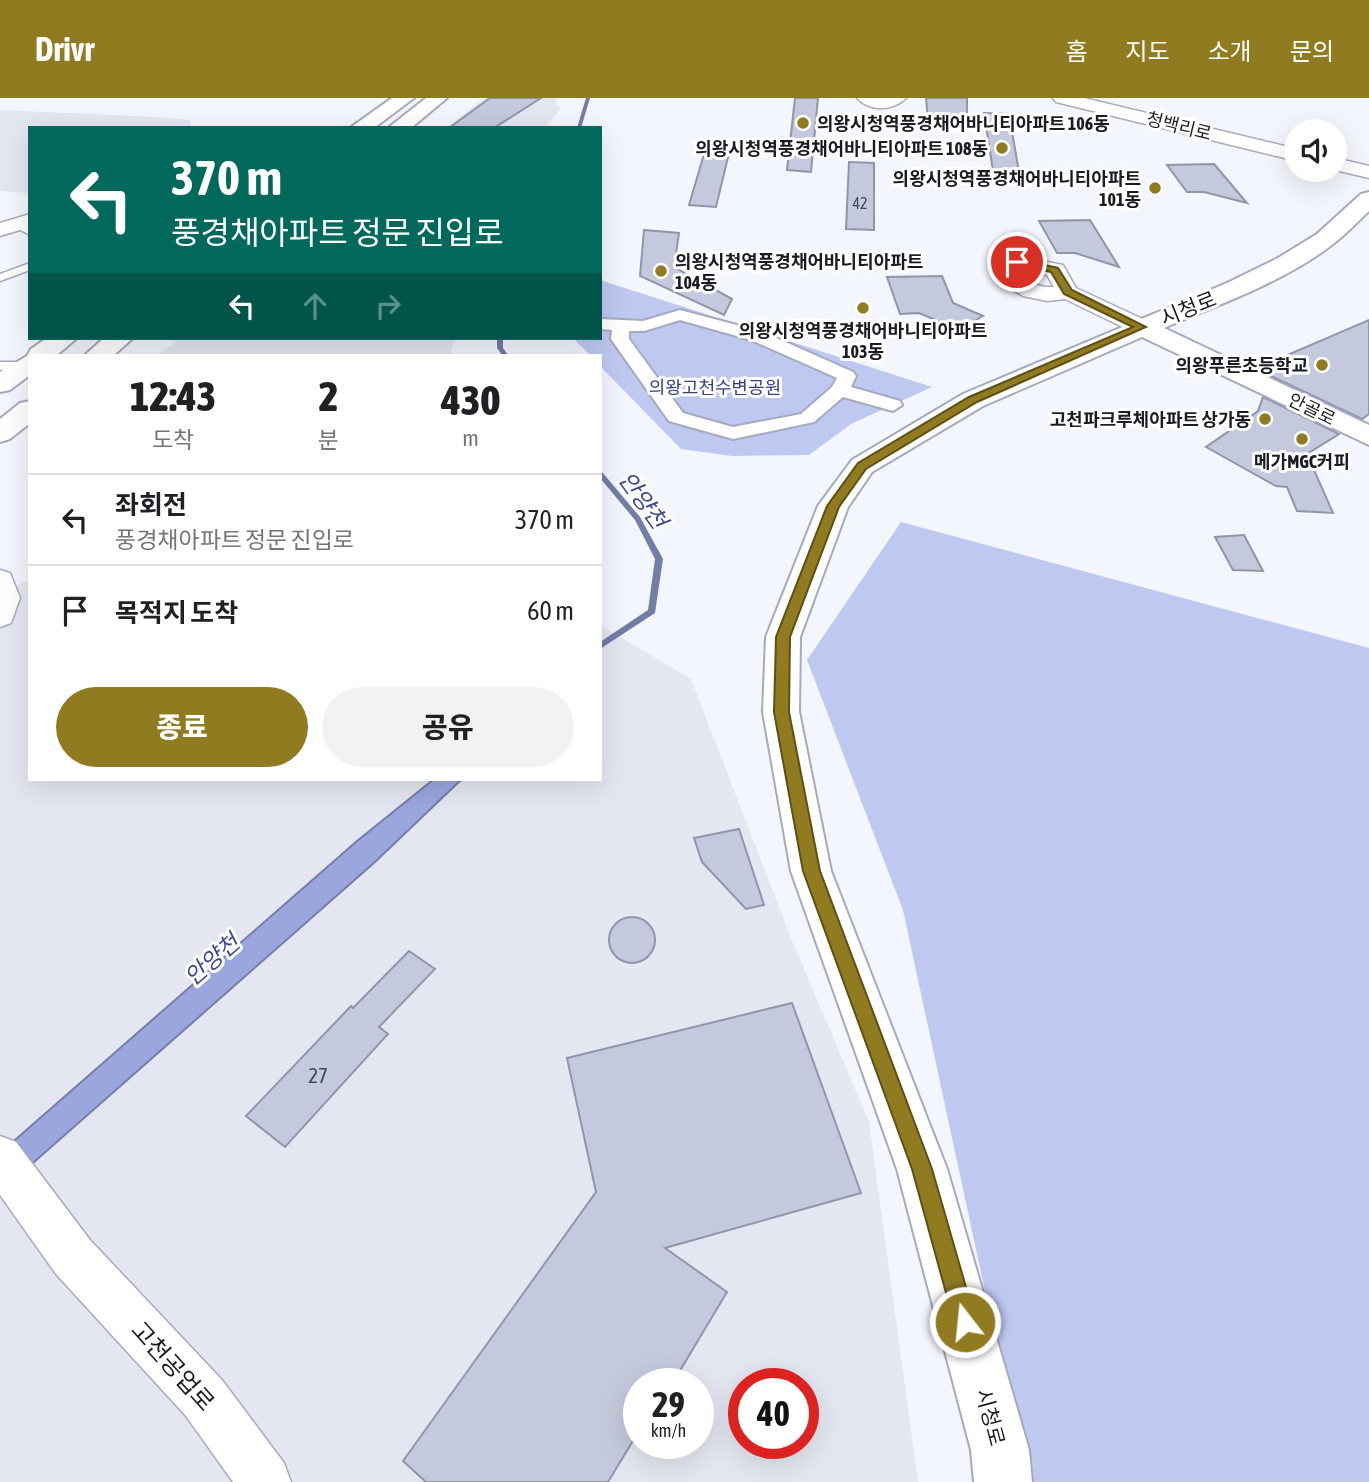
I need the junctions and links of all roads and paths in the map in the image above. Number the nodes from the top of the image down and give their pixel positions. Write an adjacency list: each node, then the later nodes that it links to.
1 (381, 98): 7 (street)
2 (405, 98): 8 (street)
3 (437, 98): 9 (street)
4 (866, 98): 5 (street)
5 (897, 98)
6 (1065, 98): 10 (street, 청백리로)
7 (345, 126)
8 (363, 126)
9 (401, 126)
10 (1284, 152)
11 (1347, 167): 12 (street)
12 (1369, 172)
13 (1369, 199): 19 (street, 시청로)
14 (28, 267): 15 (lane)
15 (0, 278)
16 (1068, 292): 19 (street)
17 (602, 324): 18 (street)
18 (621, 325): 26 (street); 26 (street)
19 (1141, 327): 30 (street, 안골로); 35 (street, 시청로)
20 (61, 340): 22 (street)
21 (117, 340): 23 (street)
22 (37, 354)
23 (99, 354)
24 (24, 362): 25 (street)
25 (0, 384)
26 (840, 390): 27 (street)
27 (893, 405)
28 (28, 411): 29 (street)
29 (0, 433)
30 (1369, 436)
31 (0, 580): 32 (street)
32 (0, 617)
33 (0, 1158): 34 (street, 고천공업로)
34 (265, 1482)
35 (1003, 1482)

